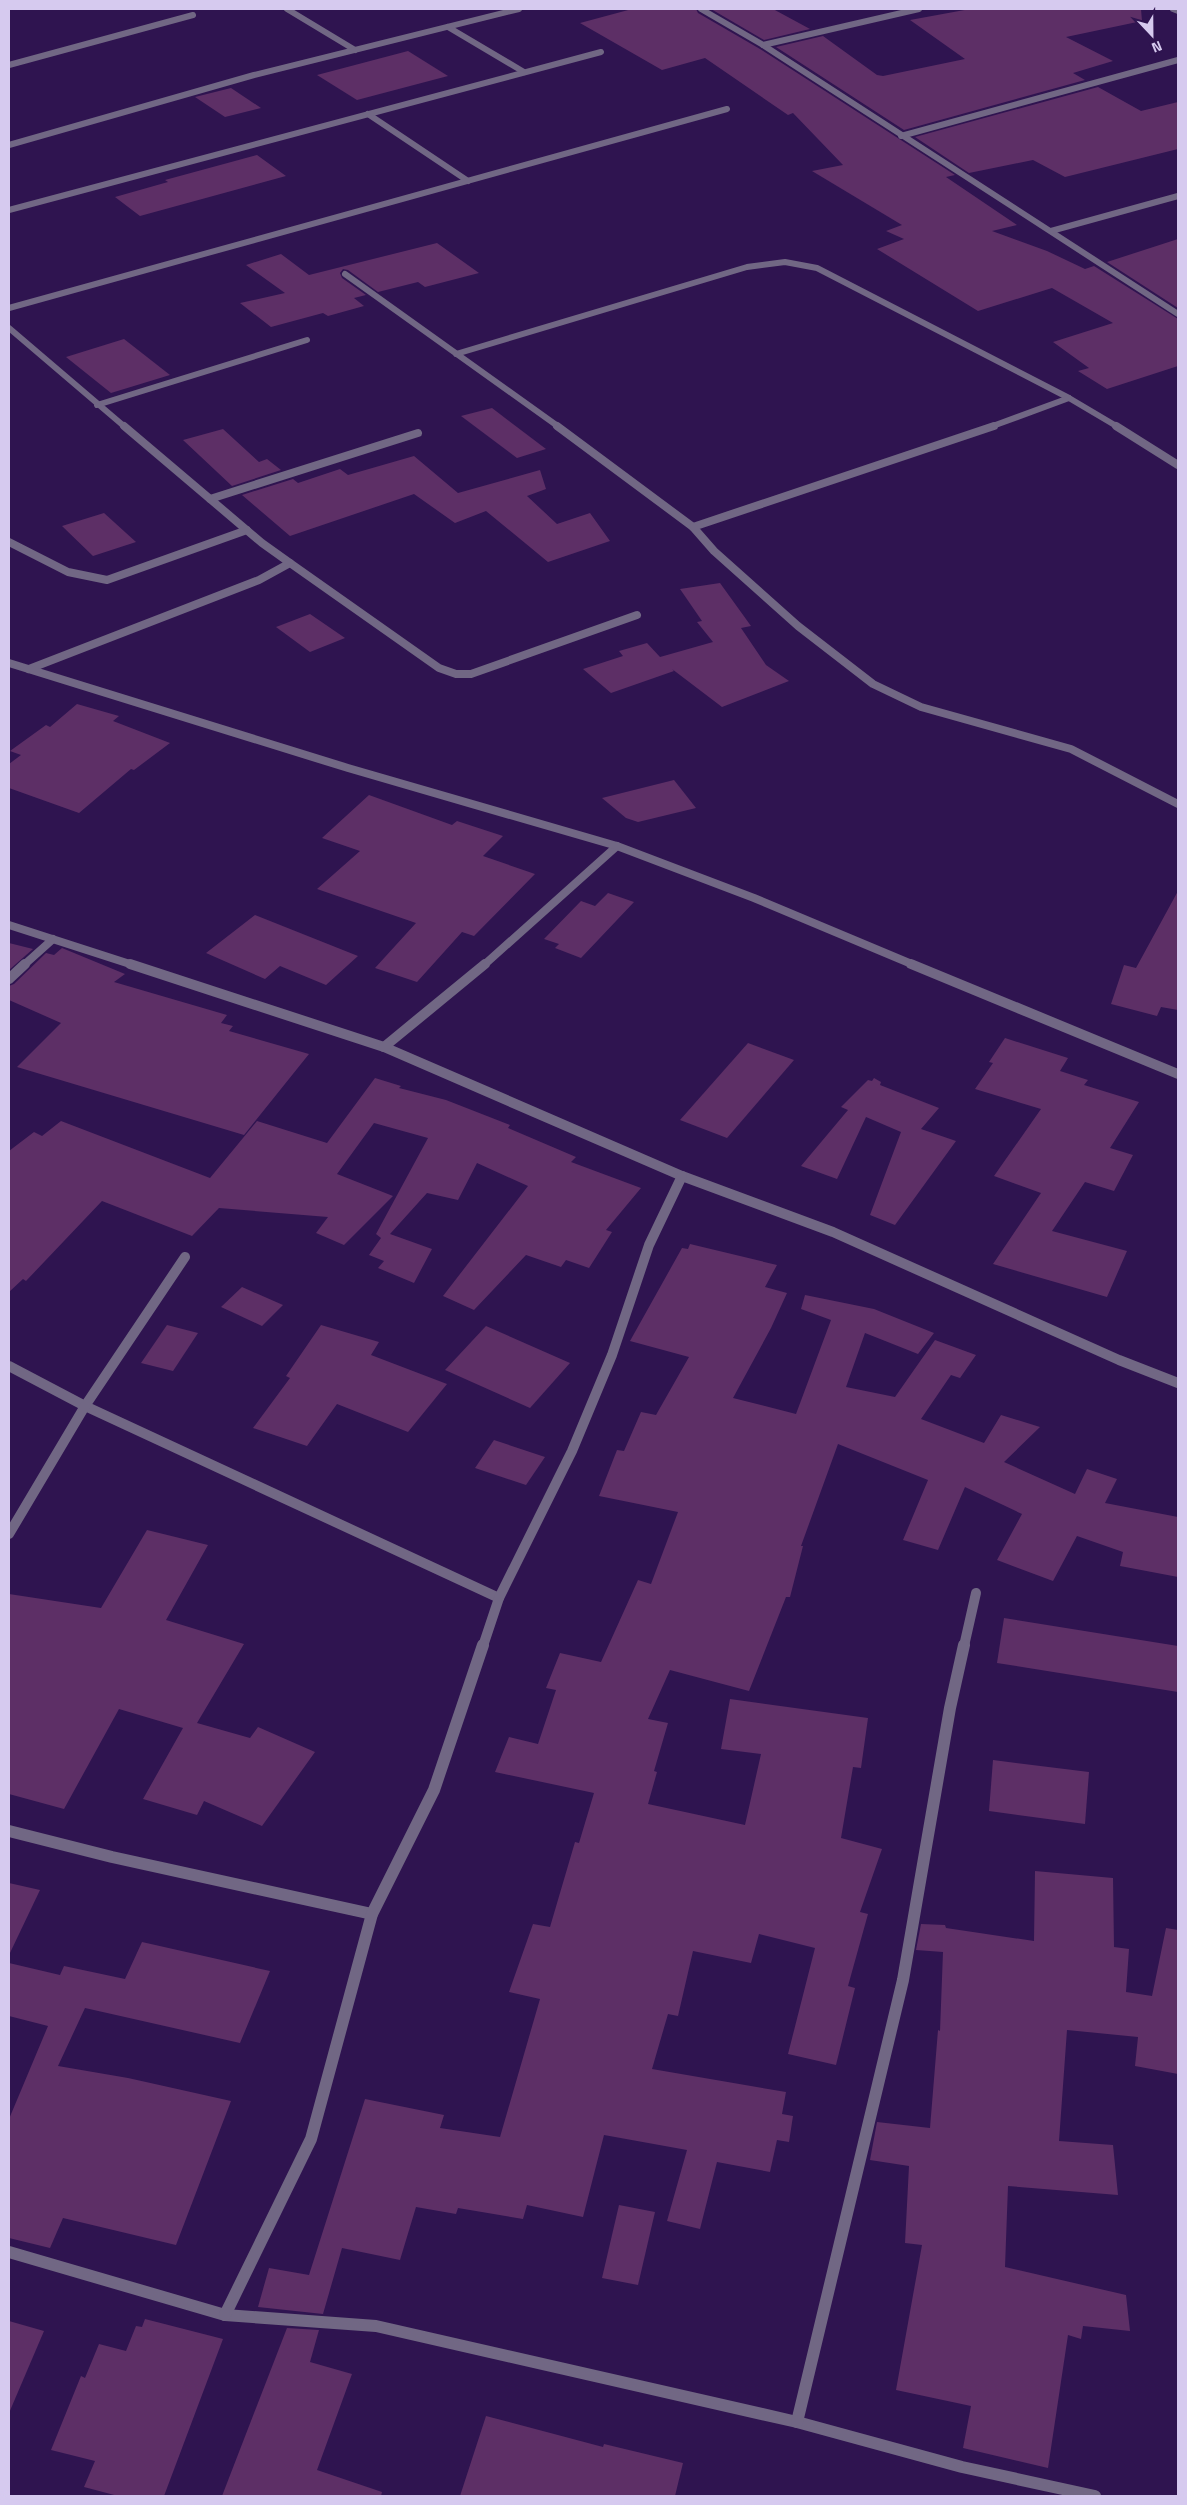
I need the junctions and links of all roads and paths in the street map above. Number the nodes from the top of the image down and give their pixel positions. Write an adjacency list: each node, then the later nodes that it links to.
1 (287, 9): 10 (street)
2 (519, 9): 8 (street)
3 (701, 9): 9 (street)
4 (919, 9): 9 (street)
5 (1173, 9): 6 (street)
6 (1178, 11)
7 (194, 15): 13 (street)
8 (448, 27): 10 (street); 14 (street)
9 (763, 45): 17 (street)
10 (355, 50): 18 (street)
11 (601, 52): 14 (street)
12 (1178, 60): 17 (street)
13 (9, 65)
14 (524, 72): 16 (street)
15 (727, 109): 19 (street)
16 (368, 114): 19 (street); 21 (street)
17 (901, 136): 22 (street)
18 (9, 145)
19 (468, 181): 24 (street)
20 (1178, 196): 22 (street)
21 (9, 210)
22 (1051, 231): 25 (street)
23 (344, 274): 28 (street)
24 (9, 308)
25 (1178, 314)
26 (9, 328): 30 (street)
27 (307, 340): 30 (street)
28 (456, 354): 29 (street); 34 (street)
29 (1069, 398): 32 (street); 34 (street)
30 (98, 405): 33 (street)
31 (418, 433): 33 (street)
32 (1178, 465)
33 (210, 499): 35 (street)
34 (693, 527): 41 (street)
35 (247, 530): 36 (street); 37 (street)
36 (9, 542)
37 (290, 563): 38 (street); 40 (street)
38 (637, 615)
39 (9, 663): 40 (street)
40 (29, 669): 42 (street)
41 (1178, 804)
42 (617, 846): 46 (street); 47 (street)
43 (9, 925): 44 (street)
44 (53, 938): 45 (street); 46 (street)
45 (9, 979)
46 (384, 1048): 48 (street)
47 (1178, 1074)
48 (682, 1176): 51 (street); 55 (street)
49 (185, 1256): 52 (street)
50 (9, 1366): 52 (street)
51 (1178, 1383)
52 (86, 1406): 53 (street); 55 (street)
53 (9, 1534)
54 (976, 1593): 60 (street)
55 (499, 1598): 57 (street)
56 (9, 1831): 57 (street)
57 (372, 1914): 59 (street)
58 (9, 2252): 59 (street)
59 (225, 2315): 60 (street)
60 (797, 2422): 61 (street)
61 (1095, 2496)

